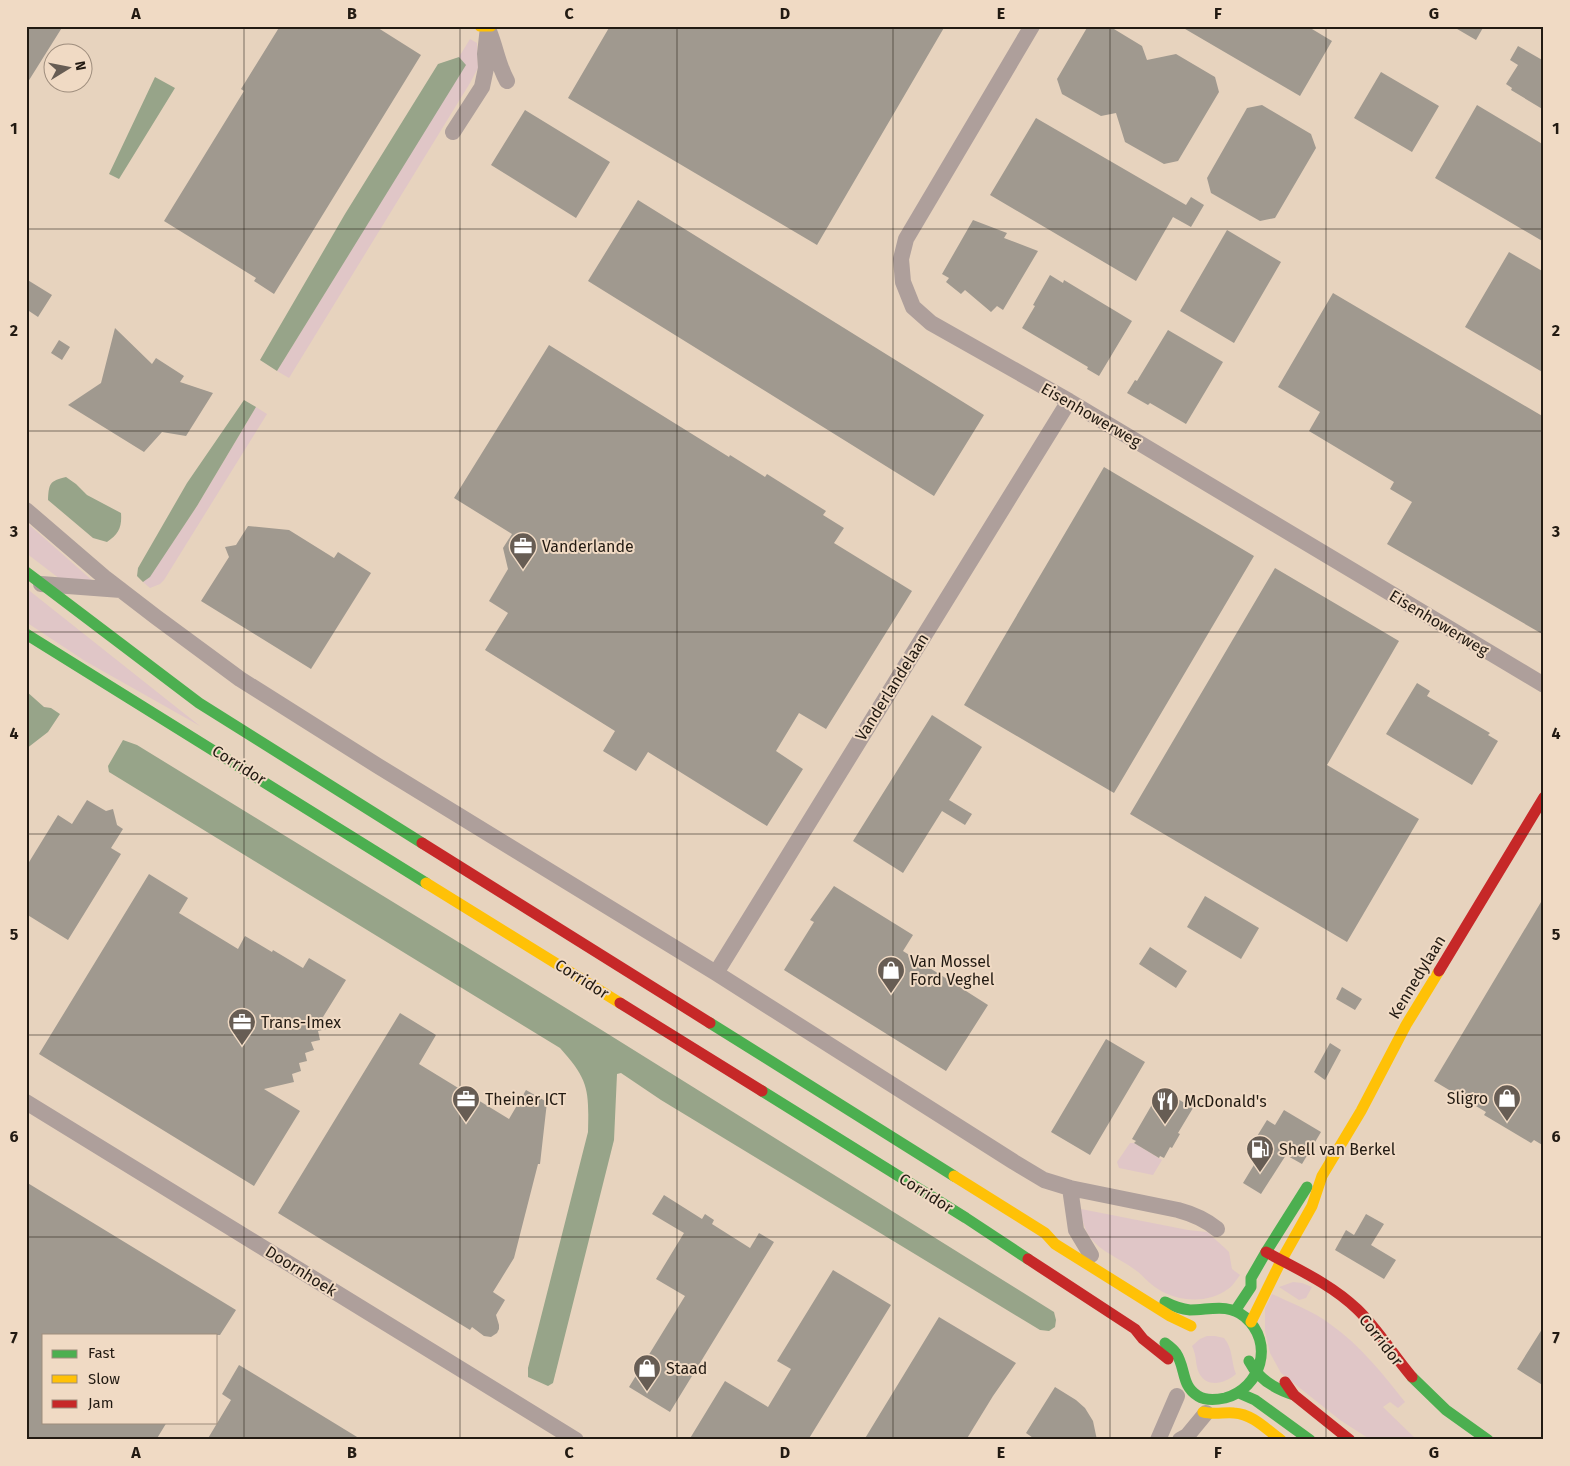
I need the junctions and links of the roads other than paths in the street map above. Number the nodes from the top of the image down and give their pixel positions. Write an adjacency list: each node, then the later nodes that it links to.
1 (486, 26): 3 (street); 4 (street)
2 (1032, 26): 5 (street, Eisenhowerweg)
3 (507, 80)
4 (453, 132)
5 (1069, 401): 11 (street, Eisenhowerweg); 13 (street, Vanderlandelaan)
6 (26, 510): 9 (street)
7 (26, 572): 8 (main road, Corridor)
8 (40, 584): 9 (street); 18 (main road, Corridor)
9 (122, 590): 13 (street)
10 (26, 634): 27 (main road, Corridor)
11 (1544, 685)
12 (1544, 797): 15 (main road, Kennedylaan)
13 (716, 973): 16 (street)
14 (26, 1102): 32 (street, Doornhoek)
15 (1322, 1176): 19 (main road, Kennedylaan); 21 (main road, Kennedylaan)
16 (1070, 1188): 17 (street); 20 (street, Corridor)
17 (1217, 1229)
18 (1045, 1233): 20 (main road, Corridor); 26 (main road, Corridor)
19 (1266, 1252): 21 (main road, Corridor); 22 (main road, Kennedylaan)
20 (1091, 1255): 22 (main road, Corridor)
21 (1281, 1261): 25 (main road, Kennedylaan); 38 (main road, Corridor)
22 (1230, 1309): 24 (main road, Kennedylaan); 25 (main road)
23 (1211, 1320): 26 (main road)
24 (1225, 1322)
25 (1251, 1322): 29 (main road)
26 (1191, 1326): 27 (main road)
27 (1173, 1350): 31 (main road)
28 (1248, 1351): 29 (main road)
29 (1259, 1368): 30 (main road); 37 (main road)
30 (1239, 1393): 31 (main road); 36 (main road)
31 (1190, 1401): 33 (street); 34 (street); 35 (main road)
32 (576, 1440)
33 (1158, 1440)
34 (1179, 1440)
35 (1281, 1440)
36 (1310, 1440)
37 (1350, 1440)
38 (1488, 1440)

